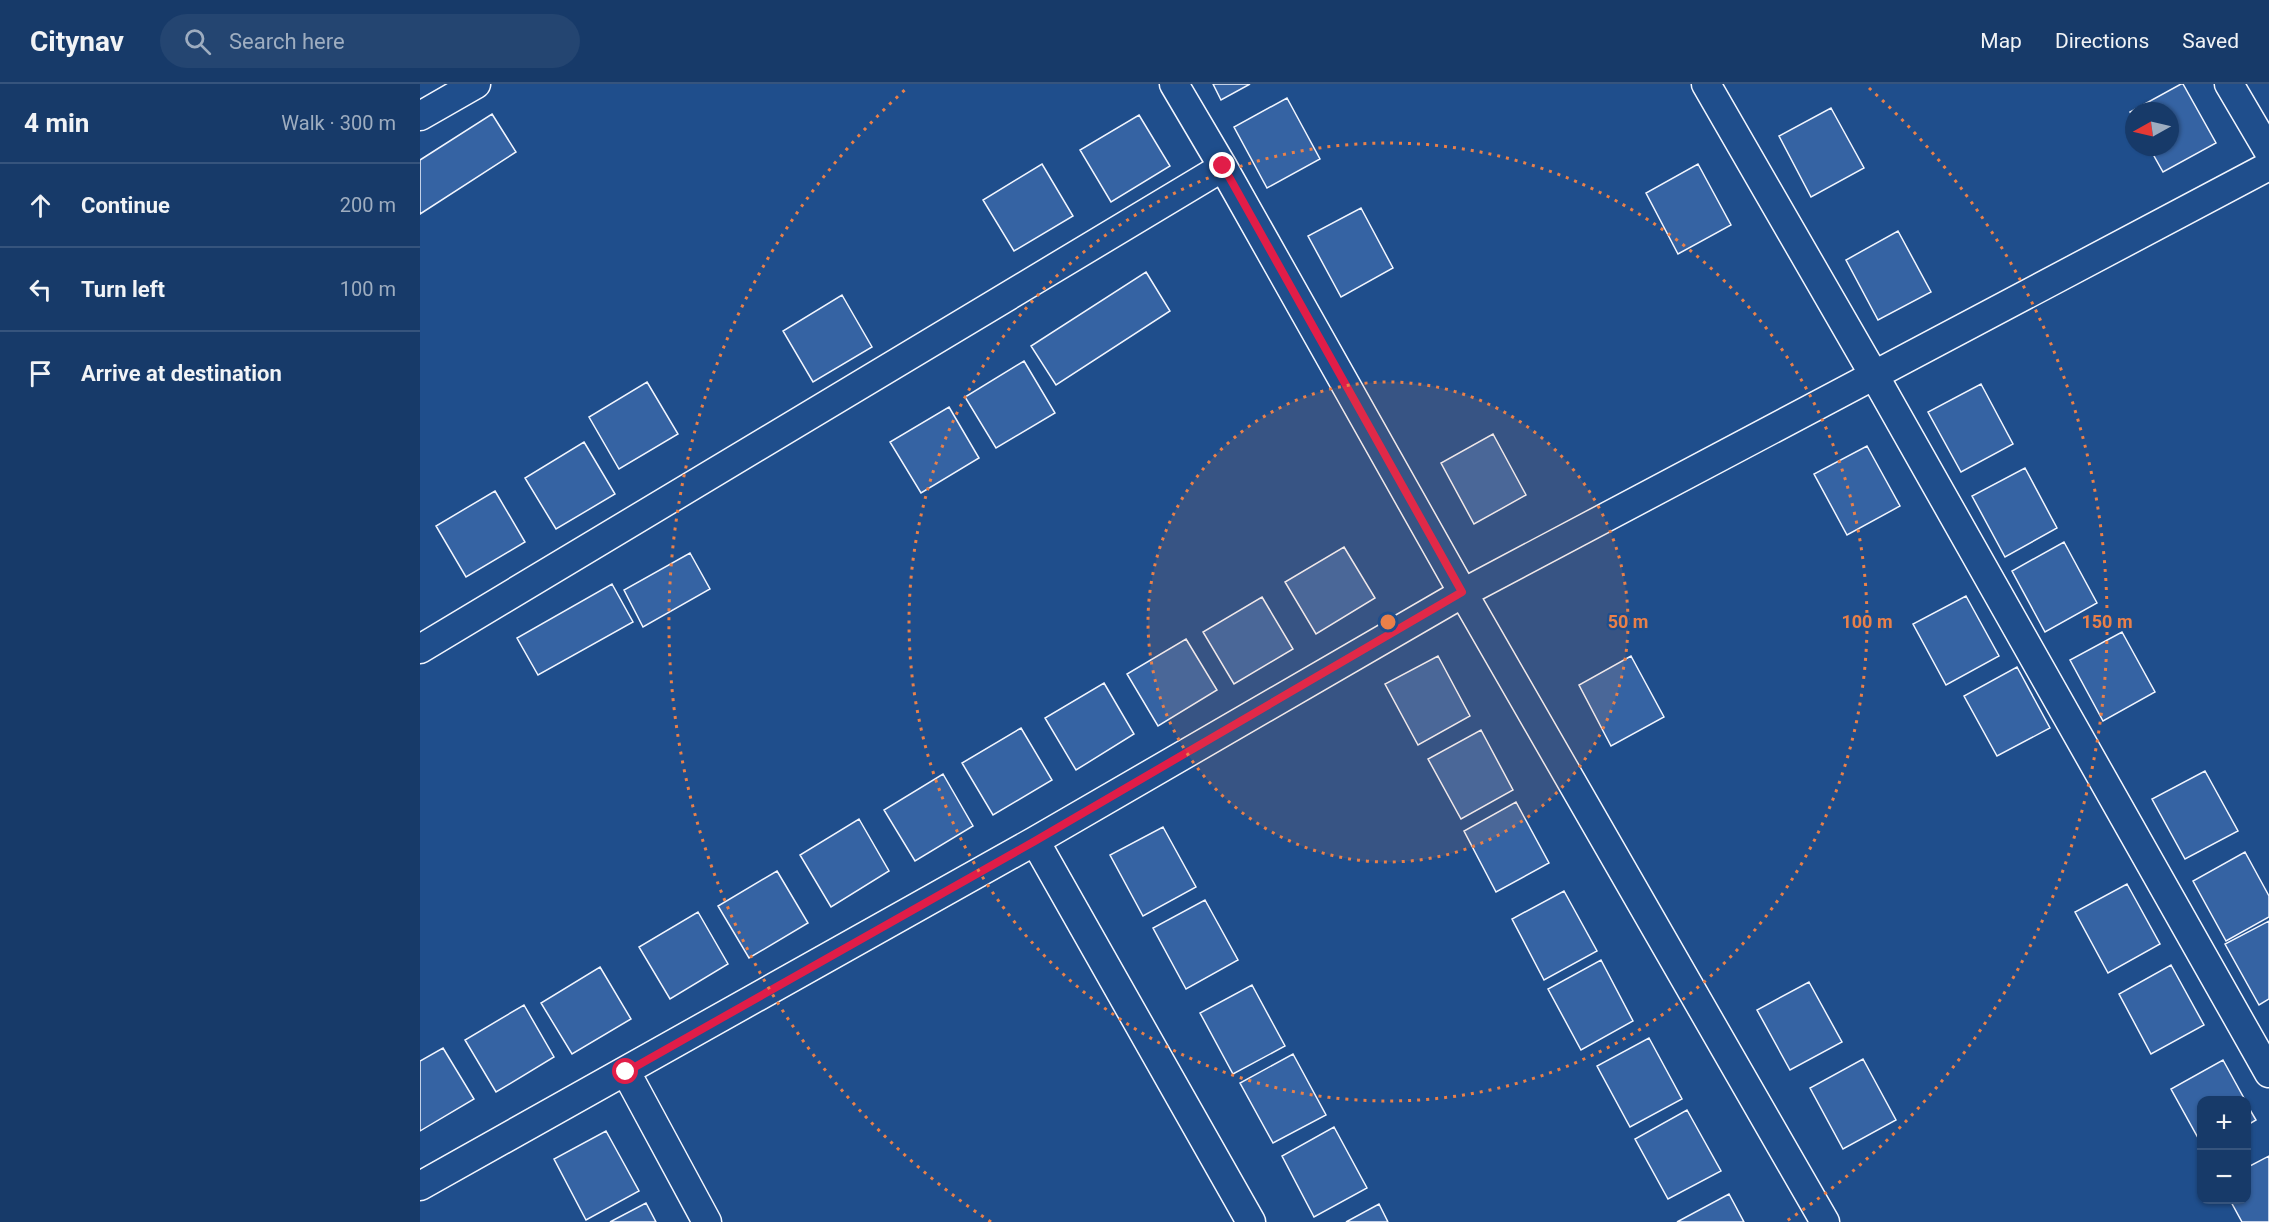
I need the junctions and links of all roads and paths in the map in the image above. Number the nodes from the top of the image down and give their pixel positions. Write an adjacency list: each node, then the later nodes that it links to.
1 (476, 84): 5 (street)
2 (1174, 84): 7 (street)
3 (1706, 84): 9 (street)
4 (2229, 84): 6 (street)
5 (420, 116)
6 (2269, 152)
7 (1223, 166): 10 (street); 11 (street)
8 (2269, 166): 9 (street)
9 (1874, 375): 10 (street); 14 (street)
10 (1462, 592): 12 (street); 18 (street)
11 (420, 649)
12 (1035, 841): 13 (street); 17 (street)
13 (626, 1072): 15 (street); 16 (street)
14 (2269, 1073)
15 (420, 1186)
16 (707, 1222)
17 (1251, 1222)
18 (1825, 1222)

